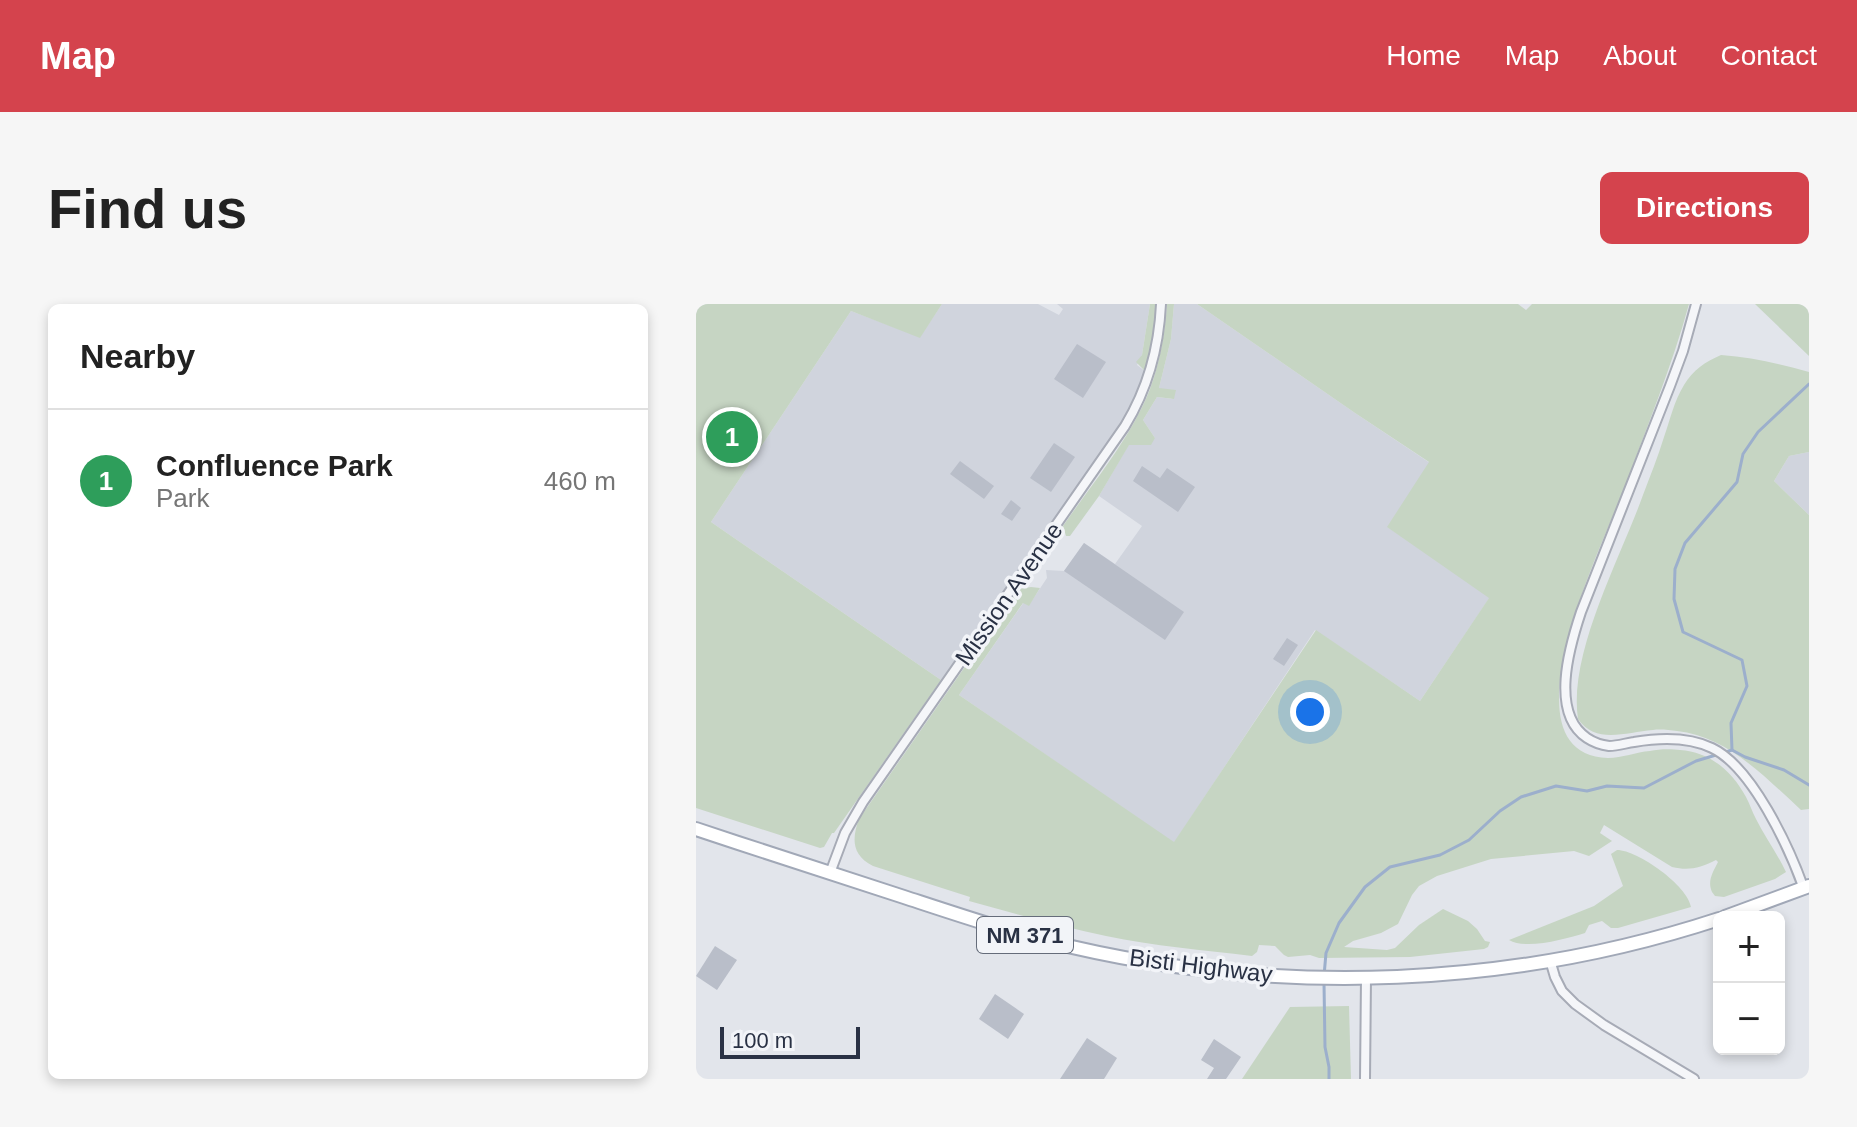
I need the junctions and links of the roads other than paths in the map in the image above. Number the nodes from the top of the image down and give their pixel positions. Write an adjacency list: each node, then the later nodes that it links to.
1 (1161, 304): 4 (street, Mission Avenue)
2 (1696, 304): 5 (street)
3 (696, 829): 4 (main road, Bisti Highway / NM 371)
4 (830, 873): 9 (main road, Bisti Highway / NM 371)
5 (1806, 888): 6 (main road, Bisti Highway / NM 371)
6 (1742, 911)
7 (1713, 921): 8 (main road, Bisti Highway / NM 371)
8 (1550, 960): 9 (main road, Bisti Highway / NM 371); 11 (street)
9 (1366, 978): 10 (street)
10 (1365, 1079)
11 (1694, 1079)

